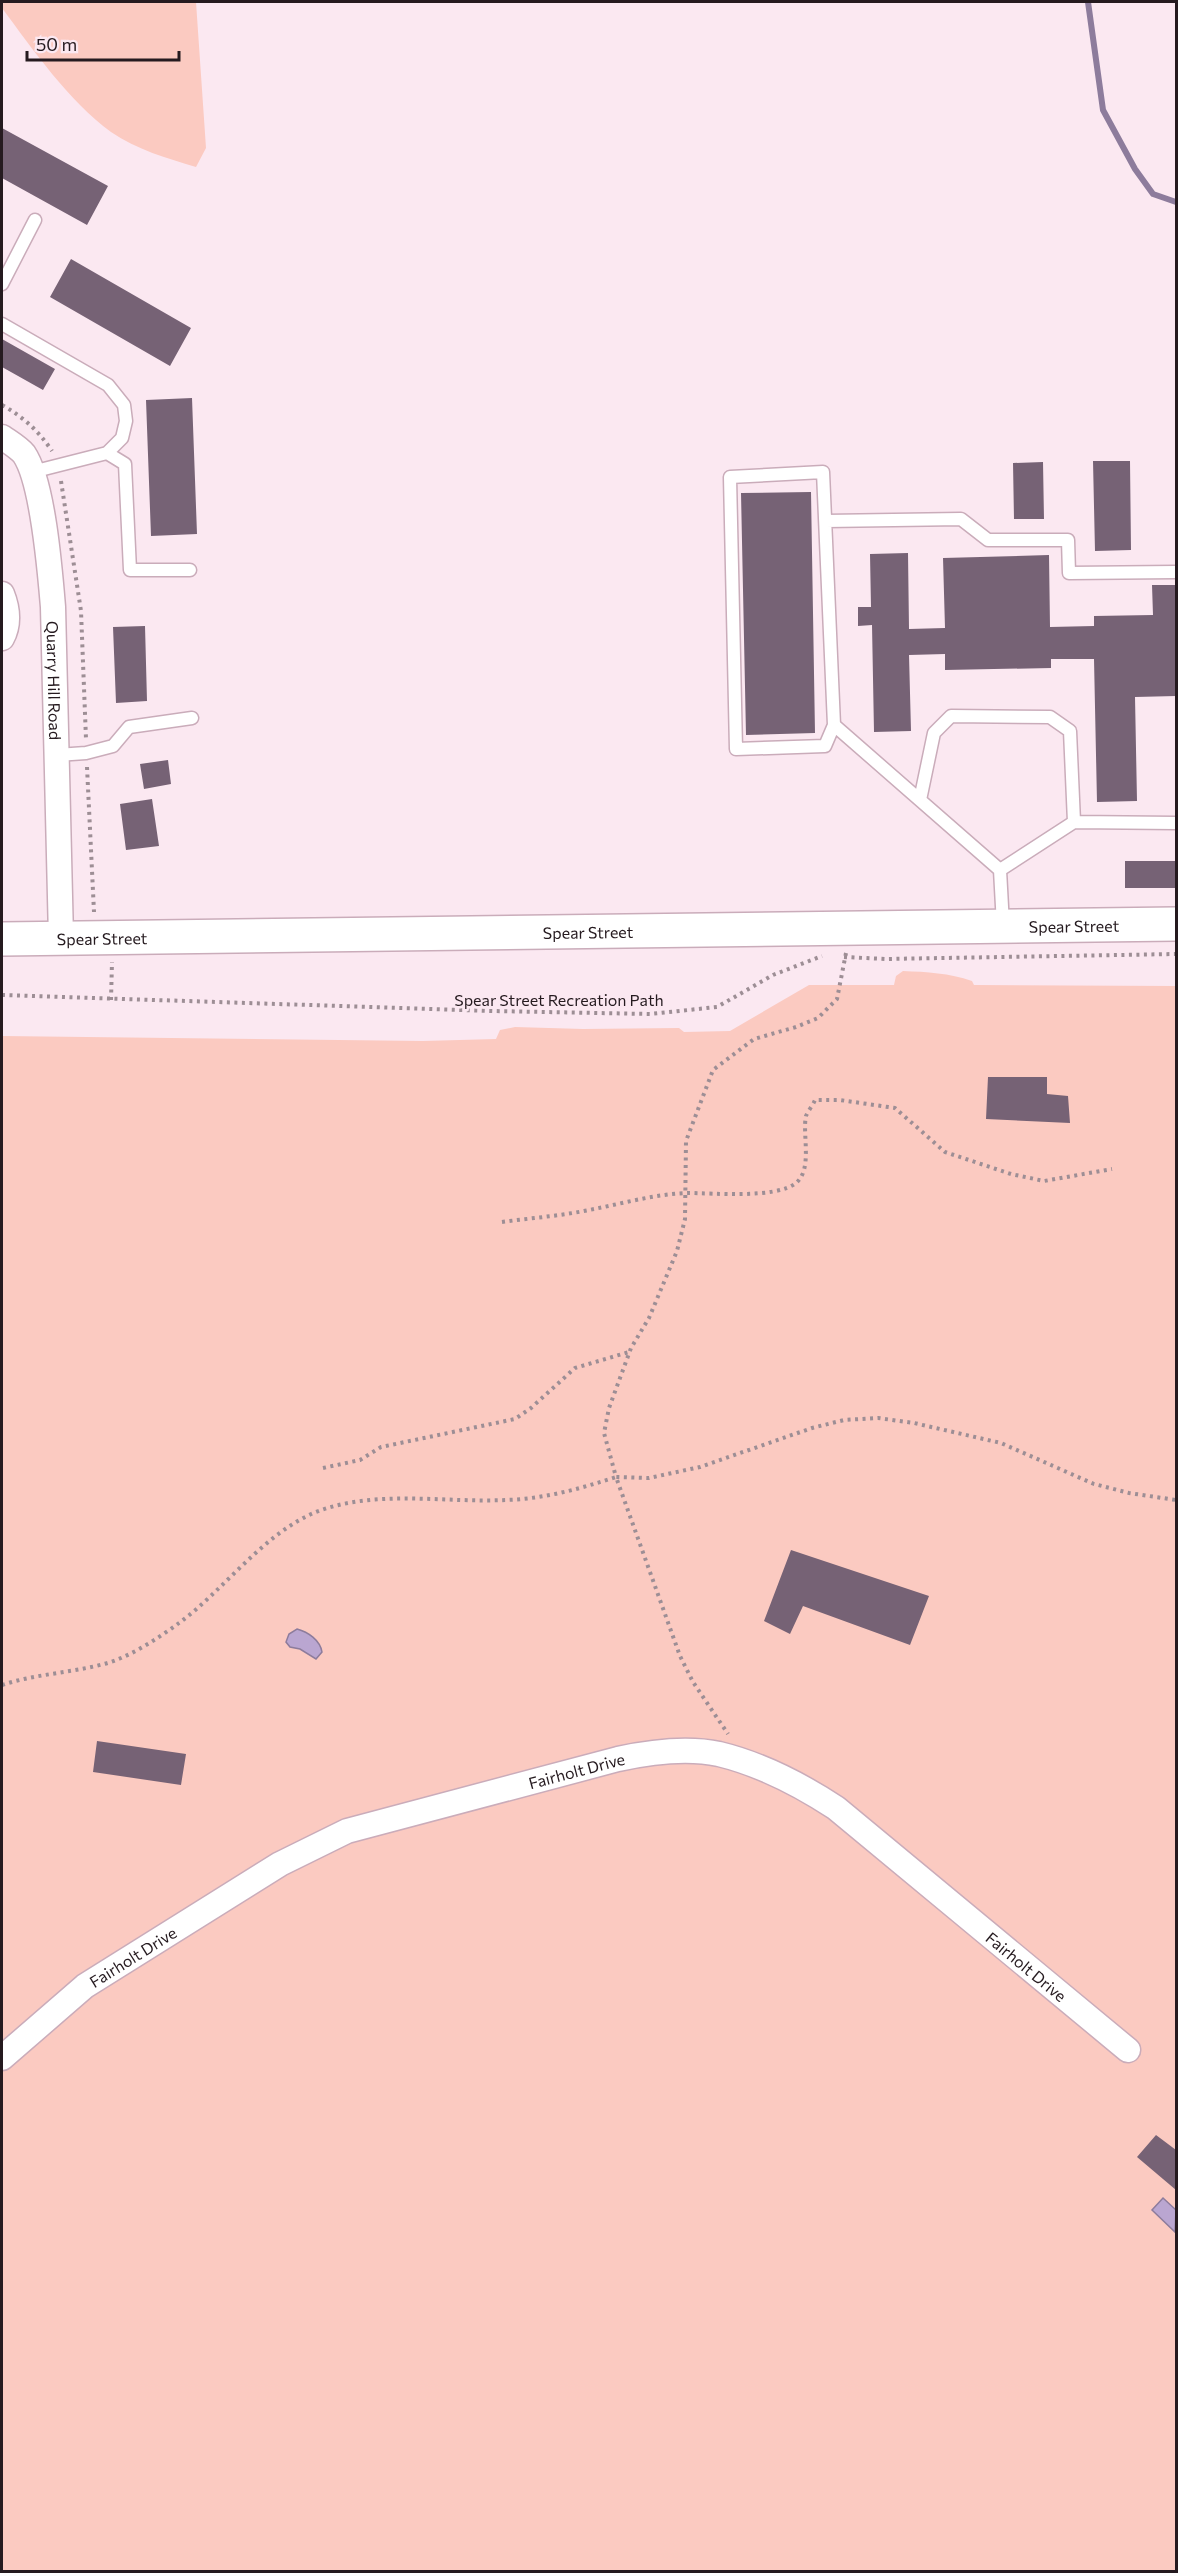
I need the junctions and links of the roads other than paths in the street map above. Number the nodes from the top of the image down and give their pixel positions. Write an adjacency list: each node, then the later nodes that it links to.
1 (35, 220): 2 (lane)
2 (2, 284)
3 (2, 324): 5 (lane)
4 (2, 437): 6 (street, Quarry Hill Road)
5 (106, 453): 6 (lane); 8 (lane)
6 (32, 472): 14 (street, Quarry Hill Road)
7 (826, 521): 9 (lane); 13 (lane); 13 (lane)
8 (190, 570)
9 (1176, 572)
10 (2, 594): 11 (street)
11 (2, 638)
12 (192, 718): 14 (lane)
13 (834, 725): 15 (lane)
14 (57, 755): 21 (street, Quarry Hill Road)
15 (920, 800): 16 (lane); 18 (lane)
16 (1074, 822): 17 (lane); 18 (lane)
17 (1176, 823)
18 (1000, 870): 20 (lane)
19 (1176, 924): 20 (main road, Spear Street)
20 (1003, 926): 21 (main road, Spear Street)
21 (61, 938): 22 (main road, Spear Street)
22 (2, 939)
23 (1128, 2050): 24 (street, Fairholt Drive)
24 (2, 2058)

